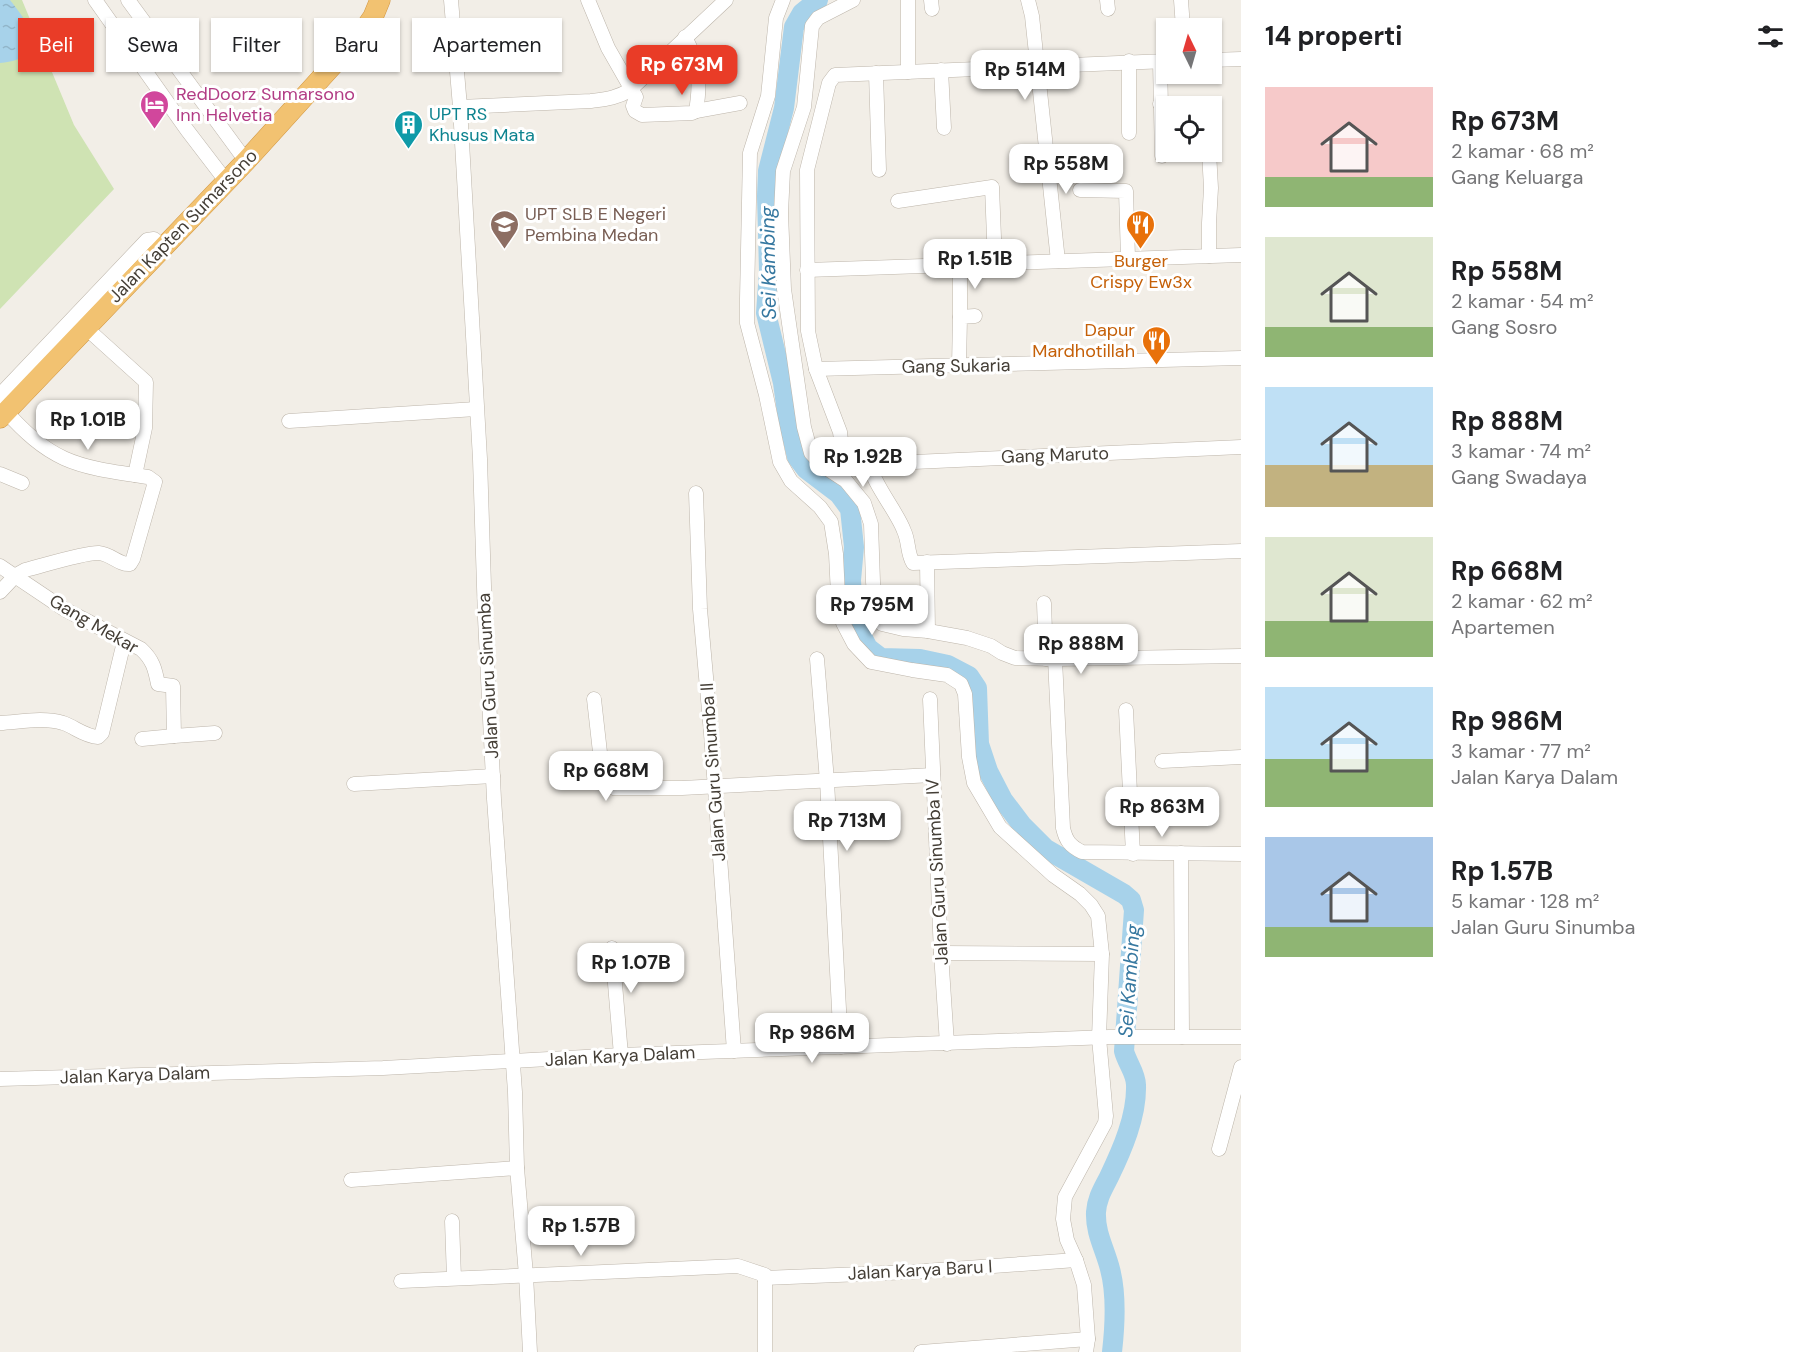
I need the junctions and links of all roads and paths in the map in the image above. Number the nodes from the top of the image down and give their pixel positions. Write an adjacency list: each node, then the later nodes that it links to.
1 (95, 0): 12 (street)
2 (128, 0): 13 (street)
3 (380, 0): 32 (highway, Jalan Kapten Sumarsono)
4 (452, 0): 28 (street, Jalan Guru Sinumba)
5 (588, 0): 26 (street)
6 (726, 0): 15 (street)
7 (783, 0): 90 (street)
8 (853, 0): 66 (street)
9 (908, 0): 24 (street)
10 (1028, 0): 20 (street)
11 (1181, 0): 14 (street)
12 (107, 18)
13 (140, 18)
14 (1182, 18)
15 (685, 37): 26 (street); 29 (street)
16 (1241, 59): 17 (street)
17 (1222, 60)
18 (1129, 61): 19 (street); 20 (street); 31 (street)
19 (1156, 61)
20 (1037, 67): 21 (street); 41 (street)
21 (942, 70): 24 (street); 30 (street)
22 (145, 72): 35 (street)
23 (180, 72): 32 (street)
24 (908, 72): 25 (street)
25 (876, 73): 34 (street); 44 (street)
26 (630, 90): 28 (street); 29 (street)
27 (740, 104): 29 (street)
28 (460, 107): 52 (street, Jalan Guru Sinumba)
29 (696, 111)
30 (944, 128)
31 (1129, 133)
32 (246, 161): 35 (highway, Jalan Kapten Sumarsono)
33 (1210, 162): 39 (street)
34 (879, 170)
35 (226, 181): 47 (highway, Jalan Kapten Sumarsono)
36 (1080, 190): 40 (street)
37 (898, 201): 42 (street)
38 (1241, 255): 39 (street)
39 (1209, 256): 40 (street)
40 (1128, 258): 41 (street)
41 (1058, 261): 42 (street)
42 (995, 263): 43 (street)
43 (960, 264): 44 (street); 46 (street)
44 (807, 270): 50 (street)
45 (975, 316): 46 (street)
46 (960, 317): 49 (street)
47 (84, 322): 51 (highway, Jalan Kapten Sumarsono); 57 (street)
48 (1241, 358): 49 (street, Gang Sukaria)
49 (959, 366): 50 (street, Gang Sukaria)
50 (816, 369): 55 (street)
51 (1, 407): 57 (street)
52 (476, 409): 53 (street); 81 (street, Jalan Guru Sinumba)
53 (289, 421)
54 (1241, 447): 55 (street, Gang Maruto)
55 (870, 464): 61 (street)
56 (0, 474): 58 (street)
57 (135, 475): 63 (street)
58 (21, 483)
59 (696, 492): 84 (street, Jalan Guru Sinumba II)
60 (1241, 551): 61 (street)
61 (927, 562): 66 (street)
62 (0, 566): 63 (street, Gang Mekar)
63 (16, 575): 64 (street); 67 (street, Gang Mekar)
64 (0, 592)
65 (1044, 603): 70 (street)
66 (927, 631): 70 (street)
67 (124, 642): 74 (street); 76 (street, Gang Mekar)
68 (1241, 656): 70 (street)
69 (817, 659): 82 (street)
70 (1051, 659): 86 (street)
71 (594, 699): 84 (street)
72 (930, 699): 80 (street, Jalan Guru Sinumba IV)
73 (1126, 710): 86 (street)
74 (0, 723)
75 (215, 733): 76 (street)
76 (174, 736): 77 (street)
77 (142, 739)
78 (1241, 757): 79 (street)
79 (1162, 761)
80 (933, 775): 82 (street); 89 (street, Jalan Guru Sinumba IV)
81 (493, 776): 83 (street); 98 (street, Jalan Guru Sinumba)
82 (827, 781): 84 (street); 95 (street)
83 (354, 784)
84 (715, 786): 96 (street, Jalan Guru Sinumba II)
85 (1181, 853): 86 (street); 87 (street); 92 (street)
86 (1133, 854)
87 (1241, 854)
88 (612, 948): 97 (street)
89 (941, 953): 90 (street); 94 (street, Jalan Guru Sinumba IV)
90 (1102, 954): 91 (street)
91 (1104, 1037): 92 (street, Jalan Karya Dalam); 94 (street, Jalan Karya Dalam); 105 (street)
92 (1182, 1037): 93 (street, Jalan Karya Dalam)
93 (1241, 1037)
94 (947, 1044): 95 (street, Jalan Karya Dalam)
95 (841, 1047): 96 (street, Jalan Karya Dalam)
96 (734, 1051): 97 (street, Jalan Karya Dalam)
97 (621, 1055): 98 (street, Jalan Karya Dalam)
98 (513, 1062): 100 (street, Jalan Karya Dalam); 102 (street, Jalan Guru Sinumba)
99 (1241, 1067): 101 (street)
100 (0, 1079)
101 (1219, 1149)
102 (517, 1168): 103 (street); 106 (street, Jalan Guru Sinumba)
103 (351, 1180)
104 (452, 1221): 107 (street)
105 (1076, 1260): 108 (street, Jalan Karya Baru I); 110 (street)
106 (526, 1275): 107 (street); 108 (street); 111 (street, Jalan Guru Sinumba)
107 (454, 1278): 109 (street)
108 (764, 1278): 112 (street)
109 (401, 1281)
110 (1087, 1346): 113 (street)
111 (530, 1352)
112 (765, 1352)
113 (921, 1352)

